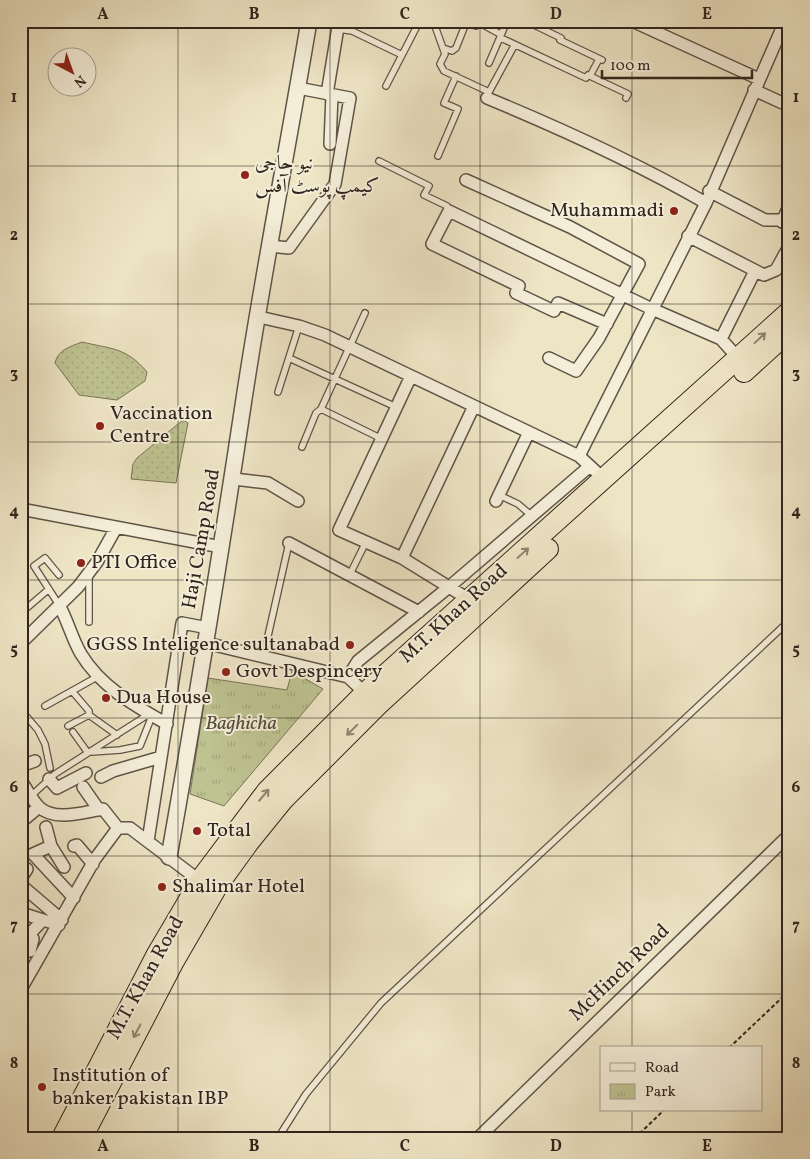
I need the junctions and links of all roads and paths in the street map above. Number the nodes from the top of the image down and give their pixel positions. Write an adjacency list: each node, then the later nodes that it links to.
1 (309, 21): 21 (street, Haji Camp Road)
2 (437, 21): 14 (lane)
3 (458, 21): 8 (lane)
4 (507, 21): 12 (lane)
5 (520, 21): 18 (lane)
6 (632, 21): 19 (street)
7 (478, 22): 8 (lane); 12 (lane)
8 (466, 24): 14 (lane)
9 (786, 24): 19 (street)
10 (339, 25): 15 (lane); 22 (street)
11 (416, 28): 15 (lane)
12 (501, 36): 13 (lane); 16 (lane)
13 (514, 46): 17 (lane); 18 (lane)
14 (443, 48): 17 (lane)
15 (402, 55): 20 (lane)
16 (489, 64)
17 (456, 76): 27 (lane)
18 (590, 76): 24 (lane)
19 (757, 85): 25 (street); 30 (street)
20 (386, 86)
21 (298, 88): 22 (street); 36 (street, Haji Camp Road)
22 (330, 94): 26 (street); 36 (street)
23 (487, 98): 31 (street)
24 (626, 98)
25 (789, 106)
26 (330, 144)
27 (438, 156)
28 (379, 161): 33 (lane)
29 (466, 180): 39 (street)
30 (709, 191): 31 (street); 34 (street)
31 (706, 203): 35 (street)
32 (789, 206): 34 (street)
33 (449, 211): 39 (street); 44 (street)
34 (785, 224)
35 (688, 236): 38 (street); 40 (street)
36 (270, 246): 43 (street, Haji Camp Road)
37 (787, 250): 38 (street)
38 (755, 271): 47 (street)
39 (624, 295): 40 (street); 44 (street)
40 (652, 308): 47 (street); 61 (street)
41 (789, 312): 51 (highway, M.T. Khan Road, one-way to 41)
42 (365, 313): 48 (lane)
43 (259, 317): 45 (street); 63 (street, Haji Camp Road)
44 (607, 324): 50 (street)
45 (299, 326): 48 (street); 49 (lane)
46 (789, 332): 92 (highway, M.T. Khan Road)
47 (721, 339): 51 (street)
48 (350, 347): 52 (street); 53 (lane)
49 (289, 358): 53 (lane); 54 (lane)
50 (549, 358)
51 (738, 358): 64 (highway, M.T. Khan Road)
52 (411, 376): 55 (street); 56 (street)
53 (335, 380): 56 (lane); 57 (lane)
54 (278, 392)
55 (474, 406): 58 (street); 73 (street)
56 (396, 407): 59 (street)
57 (321, 409): 59 (lane); 60 (lane)
58 (530, 432): 61 (street); 65 (street)
59 (380, 438): 70 (street)
60 (302, 447)
61 (579, 456): 62 (street)
62 (590, 466): 64 (street); 68 (street)
63 (234, 479): 66 (street); 72 (street, Haji Camp Road)
64 (605, 480): 79 (highway, M.T. Khan Road, one-way to 64)
65 (498, 498): 68 (lane)
66 (298, 501)
67 (21, 509): 69 (street)
68 (532, 516): 77 (street)
69 (116, 528): 72 (street); 74 (street)
70 (366, 542): 73 (street); 76 (lane)
71 (289, 544): 76 (street); 88 (lane)
72 (221, 547): 85 (street, Haji Camp Road)
73 (402, 558): 77 (street)
74 (89, 572): 80 (street); 84 (lane)
75 (59, 574): 78 (lane)
76 (348, 576): 81 (street)
77 (449, 587): 79 (street); 81 (street)
78 (49, 590): 80 (lane); 82 (lane)
79 (470, 600): 92 (highway, M.T. Khan Road)
80 (59, 605): 86 (street); 89 (street)
81 (418, 612): 90 (street)
82 (21, 613)
83 (789, 621): 138 (lane)
84 (89, 622)
85 (208, 628): 87 (street, Haji Camp Road); 97 (street)
86 (21, 643)
87 (206, 643): 88 (street); 120 (street, Haji Camp Road)
88 (263, 658): 90 (street)
89 (97, 677): 91 (lane); 96 (street)
90 (348, 677): 92 (street)
91 (72, 691): 93 (lane); 95 (lane)
92 (371, 699): 123 (highway, M.T. Khan Road, one-way to 92); 137 (highway, M.T. Khan Road, one-way to 137)
93 (45, 706)
94 (21, 710): 106 (lane)
95 (89, 715): 98 (lane); 100 (lane)
96 (151, 715): 97 (street); 100 (lane); 101 (lane)
97 (166, 724): 102 (street)
98 (68, 726)
99 (73, 732): 101 (lane)
100 (117, 735): 101 (lane)
101 (89, 752): 106 (lane)
102 (161, 757): 107 (street); 117 (street)
103 (35, 761): 104 (street)
104 (21, 766)
105 (86, 773): 106 (street)
106 (50, 774): 110 (lane)
107 (101, 777)
108 (21, 781): 110 (street)
109 (83, 787): 112 (street)
110 (32, 796): 111 (street)
111 (39, 807): 112 (street); 113 (street)
112 (99, 810): 115 (street)
113 (21, 822)
114 (46, 827): 118 (street)
115 (118, 828): 117 (street); 121 (street)
116 (789, 835): 139 (street, McHinch Road)
117 (148, 841): 120 (street)
118 (50, 846): 122 (street); 125 (street)
119 (74, 846): 121 (street)
120 (169, 856): 123 (street)
121 (93, 864): 125 (street)
122 (64, 867)
123 (200, 881): 136 (highway, M.T. Khan Road)
124 (21, 885): 128 (street)
125 (74, 898): 128 (street)
126 (21, 913): 127 (street)
127 (43, 920): 128 (street); 129 (street)
128 (61, 923): 132 (street)
129 (30, 933): 130 (street); 131 (street)
130 (21, 942)
131 (30, 951)
132 (22, 985)
133 (789, 990): 134 (path)
134 (731, 1046)
135 (662, 1112): 140 (path)
136 (62, 1138)
137 (82, 1138)
138 (278, 1138)
139 (478, 1138)
140 (635, 1138)

